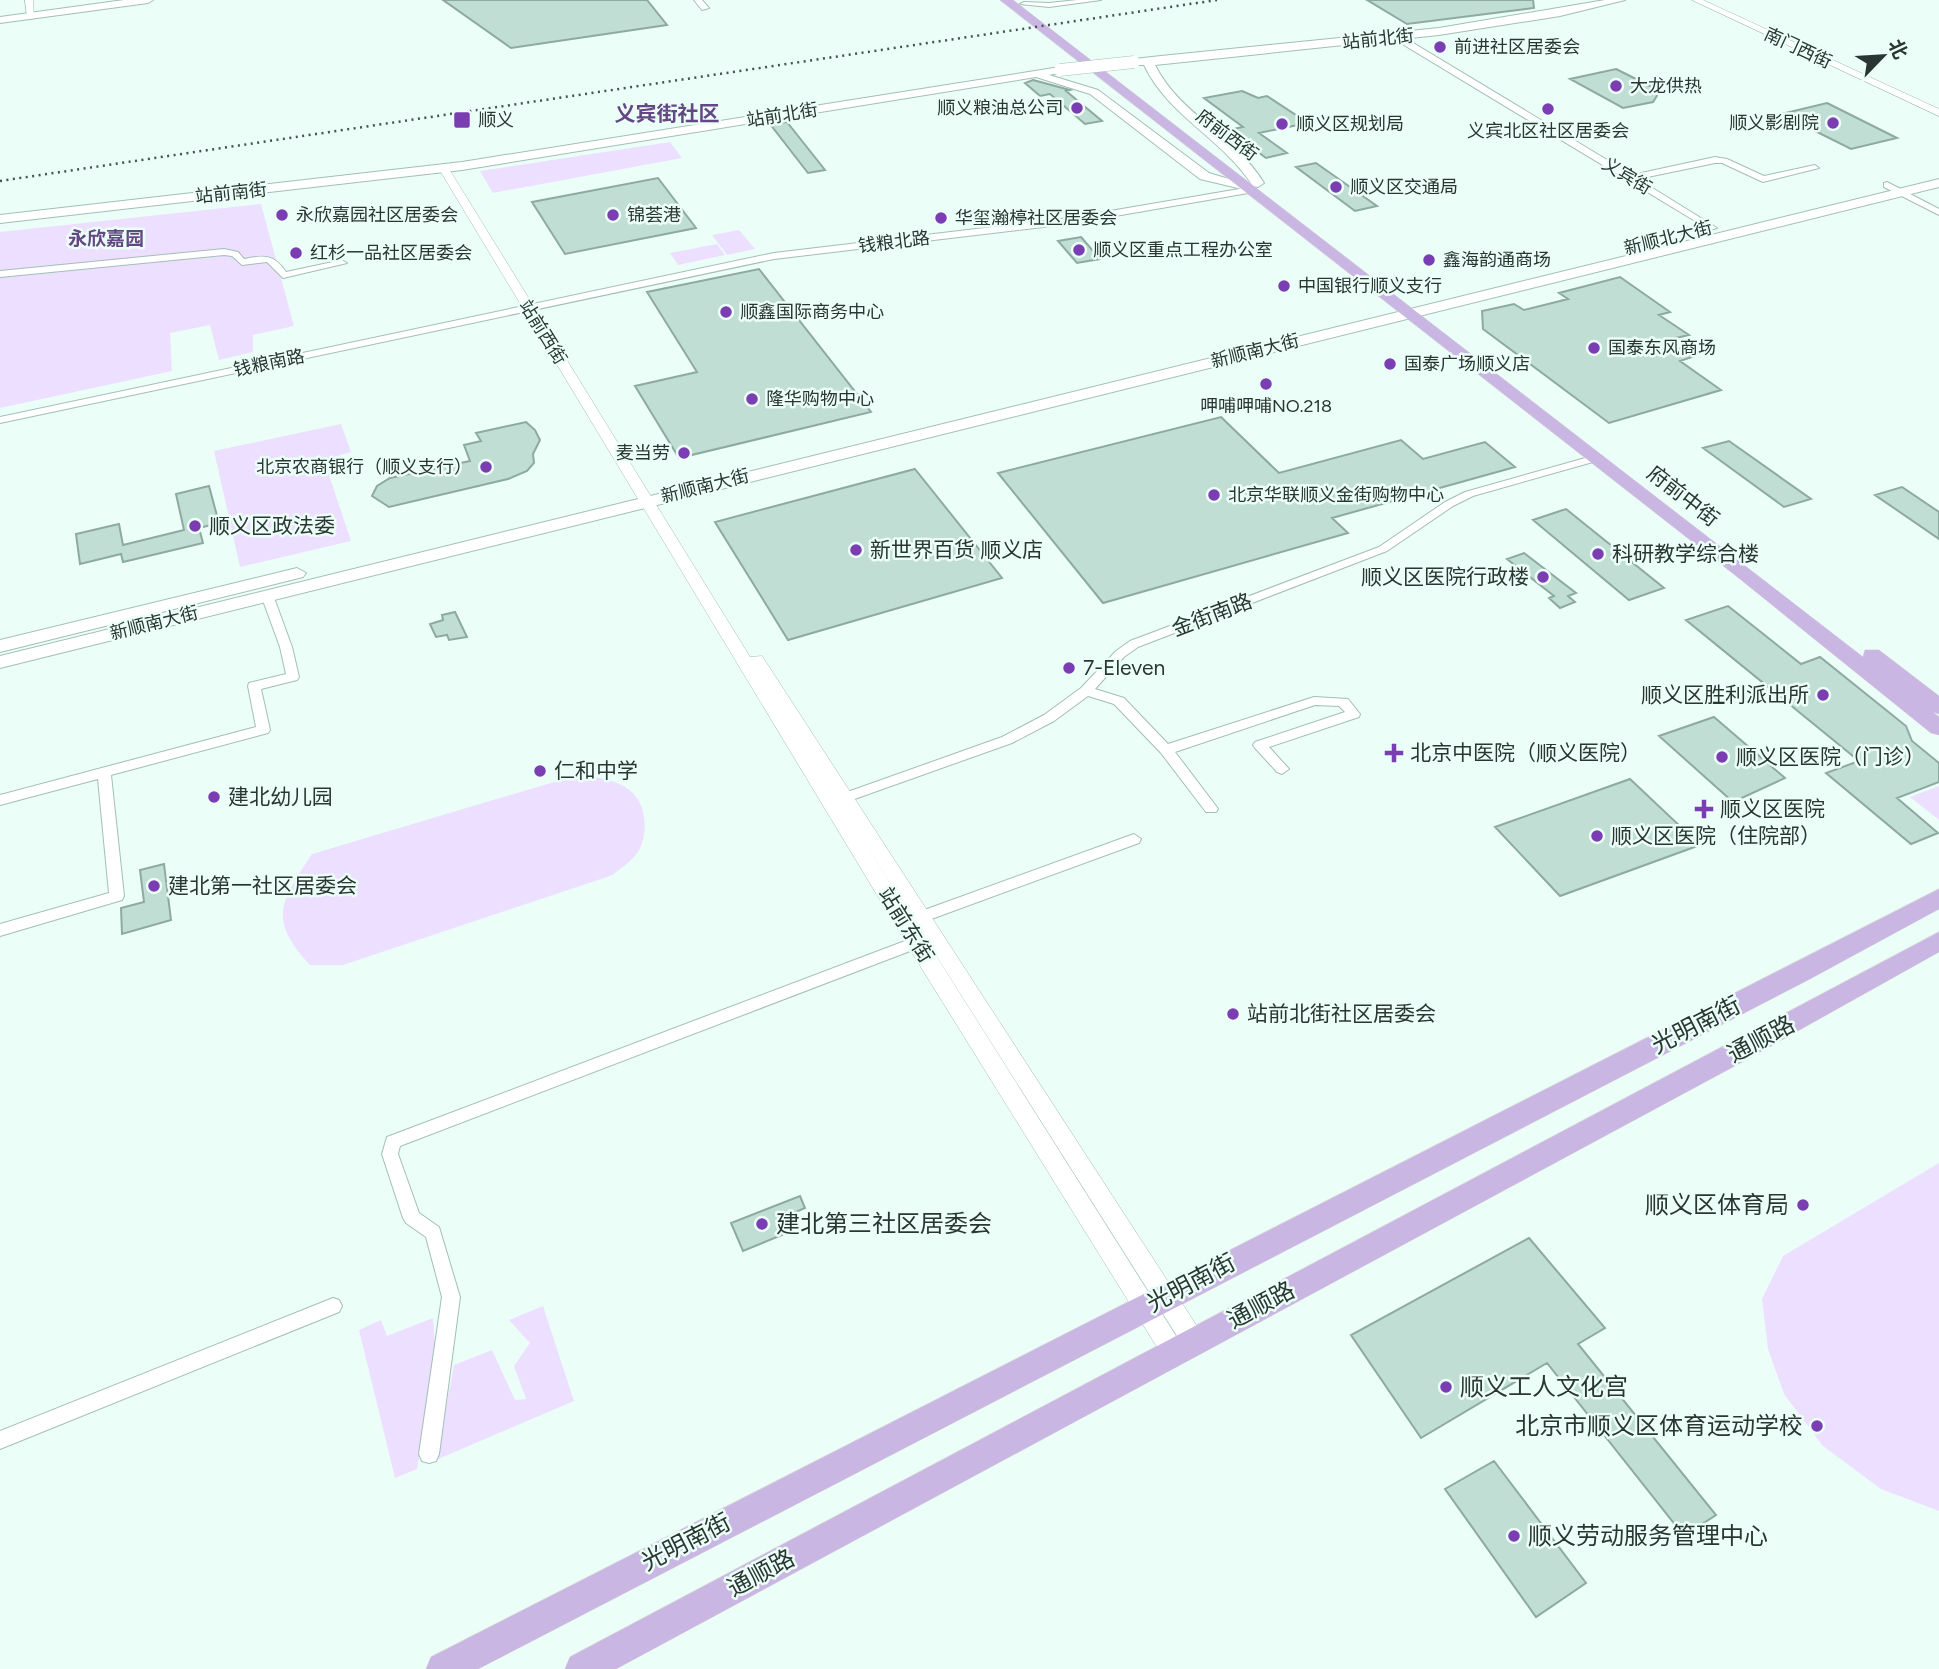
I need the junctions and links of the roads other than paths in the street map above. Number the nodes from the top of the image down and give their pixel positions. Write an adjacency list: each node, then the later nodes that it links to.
1 (109, 0): 10 (main road)
2 (148, 0): 10 (main road)
3 (698, 0): 11 (street)
4 (1006, 0): 23 (main road, 府前西街)
5 (1097, 0): 9 (street)
6 (1620, 0): 13 (main road, 站前北街)
7 (1696, 0): 16 (street, 南门西街)
8 (1707, 0): 16 (street, 南门西街)
9 (1021, 2): 23 (main road, 府前西街)
10 (35, 8): 12 (main road)
11 (705, 8)
12 (0, 18)
13 (1397, 37): 14 (main road, 站前北街); 20 (street, 义宾街)
14 (1161, 59): 15 (main road, 站前北街, bridge); 23 (main road)
15 (1016, 77): 17 (main road, 站前北街); 23 (main road)
16 (1938, 111)
17 (453, 167): 26 (main road, 站前南街); 31 (street, 站前西街)
18 (1815, 169): 20 (street)
19 (1939, 172): 22 (main road, 新顺北大街)
20 (1631, 178): 27 (street, 义宾街)
21 (1939, 183): 24 (main road, 新顺北大街)
22 (1886, 185): 24 (street); 27 (main road, 新顺北大街)
23 (1252, 186): 30 (main road, 府前西街); 31 (street, 钱粮北路)
24 (1901, 192): 25 (street); 30 (main road, 新顺北大街)
25 (1939, 212)
26 (0, 219)
27 (1713, 228): 30 (main road, 新顺北大街)
28 (342, 263): 29 (street)
29 (0, 274)
30 (1412, 306): 33 (main road, 府前中街); 34 (main road, 新顺南大街); 39 (main road, 府前中街)
31 (533, 307): 32 (street, 钱粮南路); 34 (street, 站前西街)
32 (0, 420)
33 (1596, 458): 38 (street, 金街南路); 40 (main road, 府前中街)
34 (647, 494): 35 (main road, 新顺南大街); 36 (main road, 新顺南大街); 44 (street, 站前东街); 51 (street, 站前东街)
35 (267, 596): 37 (main road, 新顺南大街); 43 (street)
36 (0, 646)
37 (0, 662)
38 (1086, 691): 41 (street); 44 (street, 金街南路)
39 (1939, 707)
40 (1939, 728)
41 (1166, 750): 42 (street); 46 (street)
42 (1282, 769)
43 (104, 772): 45 (street); 50 (street)
44 (844, 798): 49 (street, 站前东街)
45 (0, 800)
46 (1211, 809)
47 (1134, 839): 49 (street)
48 (1939, 898): 53 (main road, 光明南街)
49 (921, 917): 51 (street, 站前东街)
50 (0, 930)
51 (925, 939): 53 (street, 站前东街); 57 (street)
52 (1939, 940): 55 (main road, 通顺路)
53 (1154, 1302): 55 (street, 站前东街); 58 (main road, 光明南街)
54 (333, 1306): 56 (street)
55 (1184, 1347): 59 (main road, 通顺路)
56 (0, 1440)
57 (429, 1454)
58 (443, 1669)
59 (582, 1669)

